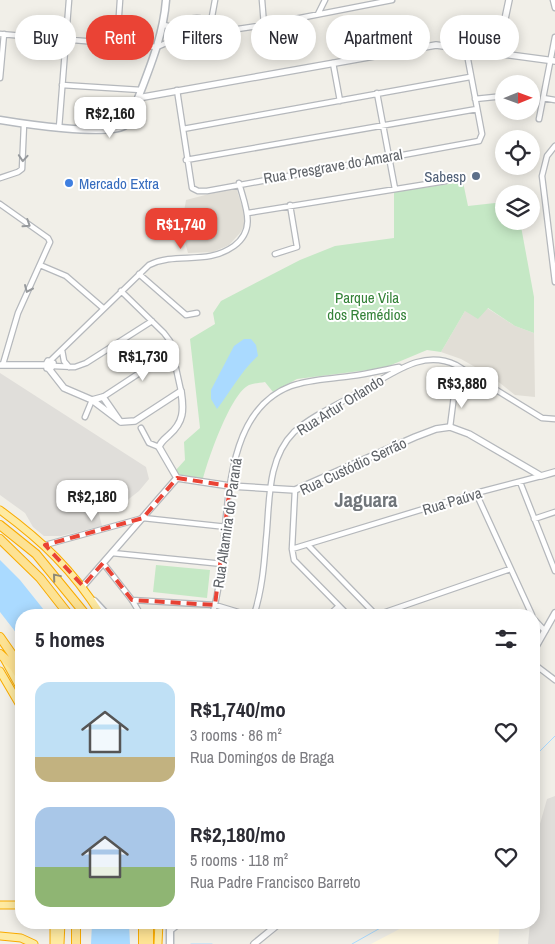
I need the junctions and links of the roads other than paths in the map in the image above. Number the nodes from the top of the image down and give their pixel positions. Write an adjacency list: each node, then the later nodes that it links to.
1 (69, 0): 13 (street)
2 (120, 0): 14 (street)
3 (166, 0): 15 (main road)
4 (215, 0): 16 (street)
5 (262, 0): 17 (street)
6 (324, 0): 12 (street)
7 (392, 0): 10 (street)
8 (508, 0): 19 (street)
9 (553, 0): 11 (street)
10 (373, 2): 12 (street)
11 (555, 8)
12 (318, 14): 18 (street)
13 (68, 15)
14 (119, 15)
15 (165, 15)
16 (212, 15)
17 (263, 15)
18 (313, 15)
19 (505, 15)
20 (164, 24): 27 (main road)
21 (2, 34): 22 (street); 34 (street)
22 (15, 35)
23 (555, 37): 31 (street)
24 (164, 44): 27 (street)
25 (440, 45): 32 (street)
26 (154, 47): 27 (street)
27 (157, 47): 36 (main road)
28 (519, 56): 31 (street)
29 (64, 60): 35 (street)
30 (468, 60): 33 (street, Rua Presgrave do Amaral)
31 (552, 61): 41 (street)
32 (333, 63): 37 (street); 43 (street)
33 (470, 77): 38 (street); 42 (street, Rua Presgrave do Amaral)
34 (0, 78)
35 (62, 85): 36 (street); 50 (street)
36 (141, 90): 40 (main road)
37 (178, 90): 40 (street); 51 (street, Rua Presgrave do Amaral)
38 (377, 93): 43 (street); 49 (street)
39 (495, 97): 42 (street)
40 (138, 98): 50 (main road)
41 (543, 98): 44 (street); 46 (street)
42 (476, 99): 45 (street, Rua Presgrave do Amaral)
43 (340, 100): 51 (street)
44 (555, 100)
45 (477, 109): 49 (street); 53 (street, Rua Presgrave do Amaral)
46 (540, 114)
47 (0, 121): 48 (main road)
48 (22, 124): 50 (main road); 55 (street, one-way to 55)
49 (383, 125): 53 (street); 54 (street)
50 (60, 127)
51 (182, 129): 54 (street, Rua Presgrave do Amaral)
52 (555, 146): 65 (street)
53 (390, 156): 57 (street, Rua Presgrave do Amaral); 58 (street)
54 (186, 160): 57 (street, Rua Presgrave do Amaral)
55 (0, 178)
56 (446, 180): 58 (street)
57 (239, 183): 61 (street)
58 (395, 189): 60 (street)
59 (0, 204): 63 (street, one-way to 63)
60 (290, 205): 61 (street); 62 (street)
61 (248, 213): 64 (street)
62 (274, 254)
63 (40, 265): 68 (street); 73 (street, one-way to 73)
64 (139, 274): 67 (street); 69 (street)
65 (555, 278): 66 (street)
66 (555, 282)
67 (121, 291): 68 (street); 70 (street)
68 (103, 308): 71 (street)
69 (196, 313)
70 (152, 321): 72 (street); 75 (street)
71 (62, 350): 74 (street); 75 (street)
72 (174, 351): 78 (street); 79 (street)
73 (2, 365): 74 (street)
74 (49, 366): 75 (street); 80 (street)
75 (69, 367)
76 (403, 367): 82 (street, Rua Artur Orlando); 91 (street, Rua Altamira do Paraná); 92 (street, Rua Artur Orlando)
77 (455, 388): 84 (street)
78 (181, 391): 83 (street); 86 (street)
79 (103, 397): 80 (street); 83 (street)
80 (92, 400): 81 (street); 83 (street)
81 (85, 417)
82 (555, 420)
83 (121, 422)
84 (450, 427): 88 (street); 93 (street, Rua Custódio Serrão)
85 (141, 428): 86 (street)
86 (159, 447): 89 (street)
87 (555, 472): 88 (street, Rua Paúva)
88 (542, 476): 90 (street, Rua Paúva)
89 (177, 478): 91 (street); 97 (street)
90 (520, 482): 94 (street, Rua Paúva); 98 (street)
91 (230, 486): 92 (street); 100 (street, Rua Altamira do Paraná)
92 (271, 489): 93 (street); 124 (street, Rua Artur Orlando)
93 (295, 490): 104 (street, Rua Custódio Serrão)
94 (476, 493): 103 (street, Rua Paúva); 108 (street)
95 (0, 510): 102 (highway)
96 (555, 512): 98 (street)
97 (143, 518): 100 (street); 102 (street); 105 (street)
98 (534, 519): 109 (street)
99 (2, 526): 118 (highway, one-way to 99)
100 (227, 527): 107 (street, Rua Altamira do Paraná)
101 (0, 539): 113 (highway)
102 (45, 545): 110 (highway)
103 (308, 545): 104 (street, Rua Paúva); 127 (street)
104 (292, 549): 115 (street)
105 (112, 553): 106 (street); 107 (street)
106 (103, 563): 110 (street); 112 (street)
107 (222, 564): 114 (street, Rua Altamira do Paraná)
108 (510, 569): 128 (street); 129 (street)
109 (555, 571)
110 (83, 586): 111 (highway)
111 (90, 598): 119 (highway); 120 (main road)
112 (132, 600): 114 (street); 121 (street)
113 (60, 603): 116 (highway); 117 (highway)
114 (215, 605): 122 (street, Rua Altamira do Paraná); 123 (street)
115 (339, 606): 125 (street); 126 (street)
116 (64, 609)
117 (66, 609)
118 (81, 609)
119 (97, 609)
120 (101, 609)
121 (137, 609)
122 (214, 609)
123 (228, 609)
124 (256, 609)
125 (336, 609)
126 (342, 609)
127 (371, 609)
128 (394, 609)
129 (529, 609)
130 (555, 613): 132 (street)
131 (540, 625): 132 (street)
132 (545, 630): 134 (street)
133 (0, 637): 136 (highway)
134 (540, 639)
135 (2, 657): 137 (highway); 140 (highway)
136 (15, 658)
137 (15, 669)
138 (540, 669): 141 (street)
139 (0, 671): 142 (highway)
140 (15, 679)
141 (555, 680)
142 (15, 697)
143 (0, 905): 144 (highway)
144 (15, 906)
145 (54, 929): 156 (highway)
146 (61, 929): 157 (highway)
147 (76, 929): 158 (highway)
148 (143, 929): 159 (highway)
149 (149, 929): 160 (highway)
150 (158, 929): 161 (highway)
151 (173, 929): 153 (street)
152 (271, 929): 163 (street)
153 (170, 931): 162 (main road)
154 (0, 936): 155 (highway)
155 (34, 944)
156 (54, 944)
157 (60, 944)
158 (76, 944)
159 (143, 944)
160 (149, 944)
161 (158, 944)
162 (170, 944)
163 (254, 944)

